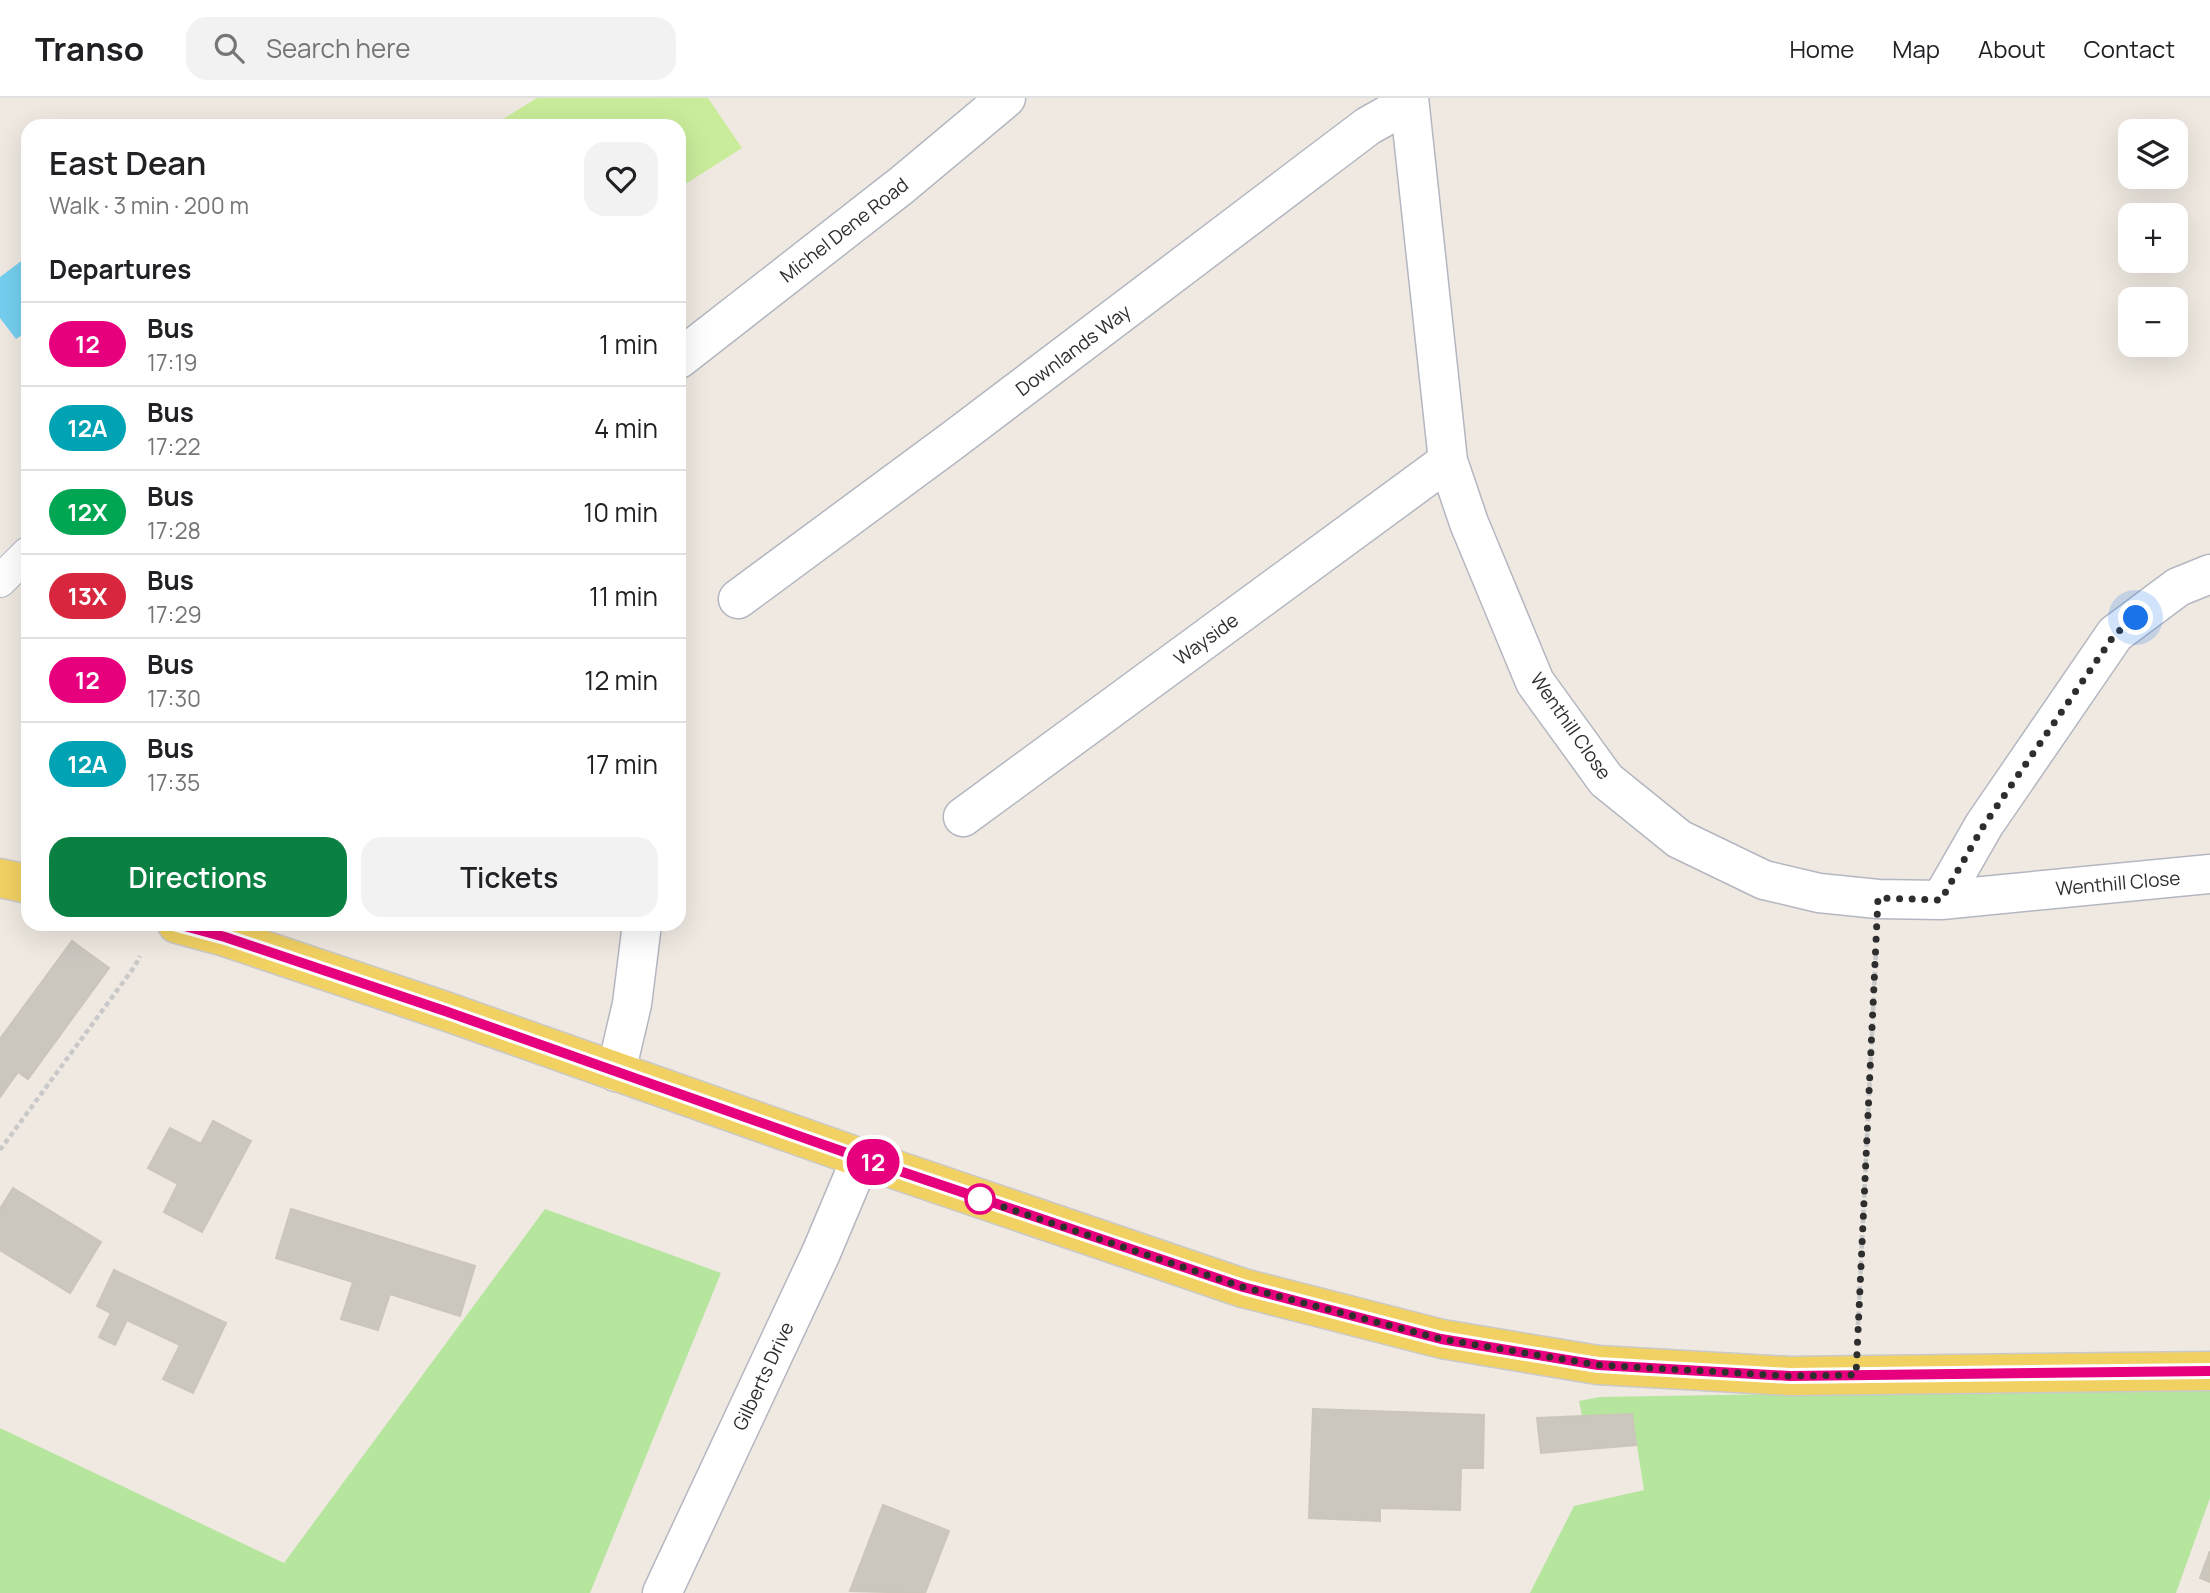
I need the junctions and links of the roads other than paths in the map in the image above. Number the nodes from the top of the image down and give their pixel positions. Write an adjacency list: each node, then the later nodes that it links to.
1 (1006, 98): 3 (street, Michel Dene Road)
2 (1409, 100): 4 (street, Wenthill Close); 8 (street, Downlands Way)
3 (686, 354)
4 (1448, 461): 9 (street, Wayside); 13 (street, Wenthill Close)
5 (21, 560): 7 (lane)
6 (2210, 574): 13 (street)
7 (0, 580)
8 (738, 599)
9 (964, 817)
10 (2210, 874): 13 (street, Wenthill Close)
11 (0, 878): 12 (main road)
12 (21, 882)
13 (1941, 900)
14 (230, 931): 16 (main road)
15 (641, 931): 16 (street)
16 (616, 1072): 17 (main road)
17 (861, 1158): 18 (main road); 19 (street, Gilberts Drive)
18 (2210, 1371)
19 (662, 1593)

